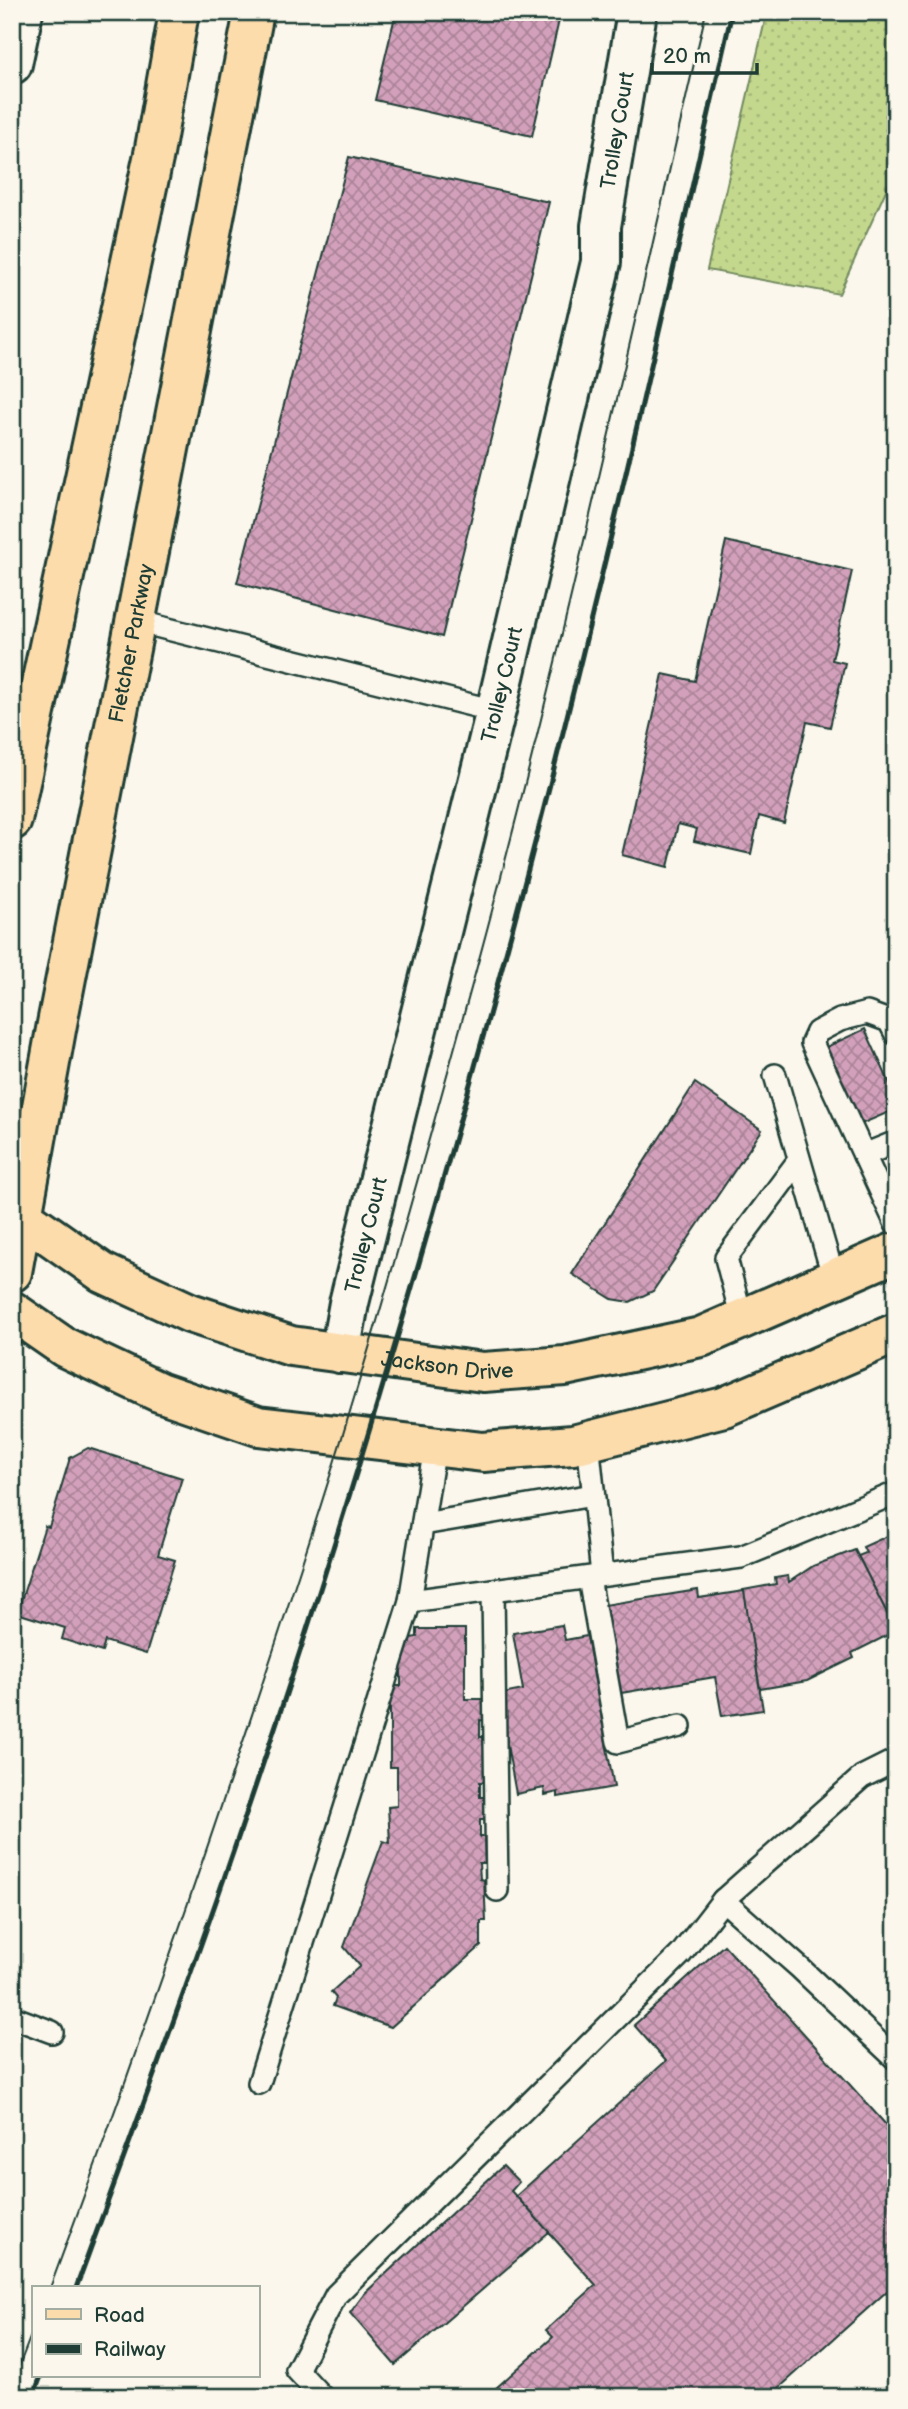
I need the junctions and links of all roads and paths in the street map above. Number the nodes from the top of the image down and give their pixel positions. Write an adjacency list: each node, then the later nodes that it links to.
1 (23, 12): 5 (street)
2 (179, 12): 8 (main road)
3 (254, 12): 6 (main road, Fletcher Parkway)
4 (637, 12): 7 (street, Trolley Court)
5 (12, 64)
6 (136, 621): 7 (lane); 14 (main road, Fletcher Parkway)
7 (495, 711): 22 (street, Trolley Court)
8 (12, 820)
9 (896, 1034): 12 (lane)
10 (775, 1075): 13 (lane)
11 (896, 1142): 12 (lane)
12 (864, 1155): 15 (lane)
13 (799, 1160): 18 (lane); 20 (lane)
14 (18, 1213): 17 (main road, Fletcher Parkway); 22 (main road, Jackson Drive)
15 (896, 1224)
16 (896, 1252): 18 (main road, Jackson Drive)
17 (12, 1272)
18 (834, 1279): 20 (main road, Jackson Drive)
19 (12, 1311): 24 (main road)
20 (742, 1319): 22 (main road, Jackson Drive)
21 (896, 1332): 23 (main road)
22 (340, 1353)
23 (589, 1441): 24 (main road); 26 (lane)
24 (435, 1447): 27 (lane)
25 (896, 1493): 28 (lane)
26 (593, 1494): 27 (lane); 28 (lane)
27 (423, 1524): 30 (lane)
28 (595, 1576): 29 (lane); 31 (lane)
29 (493, 1590): 30 (lane); 33 (lane)
30 (410, 1601): 38 (lane)
31 (680, 1726)
32 (896, 1760): 34 (lane)
33 (497, 1890)
34 (723, 1900): 37 (lane); 39 (lane)
35 (12, 2017): 36 (lane)
36 (51, 2032)
37 (896, 2059)
38 (259, 2083)
39 (322, 2397)

